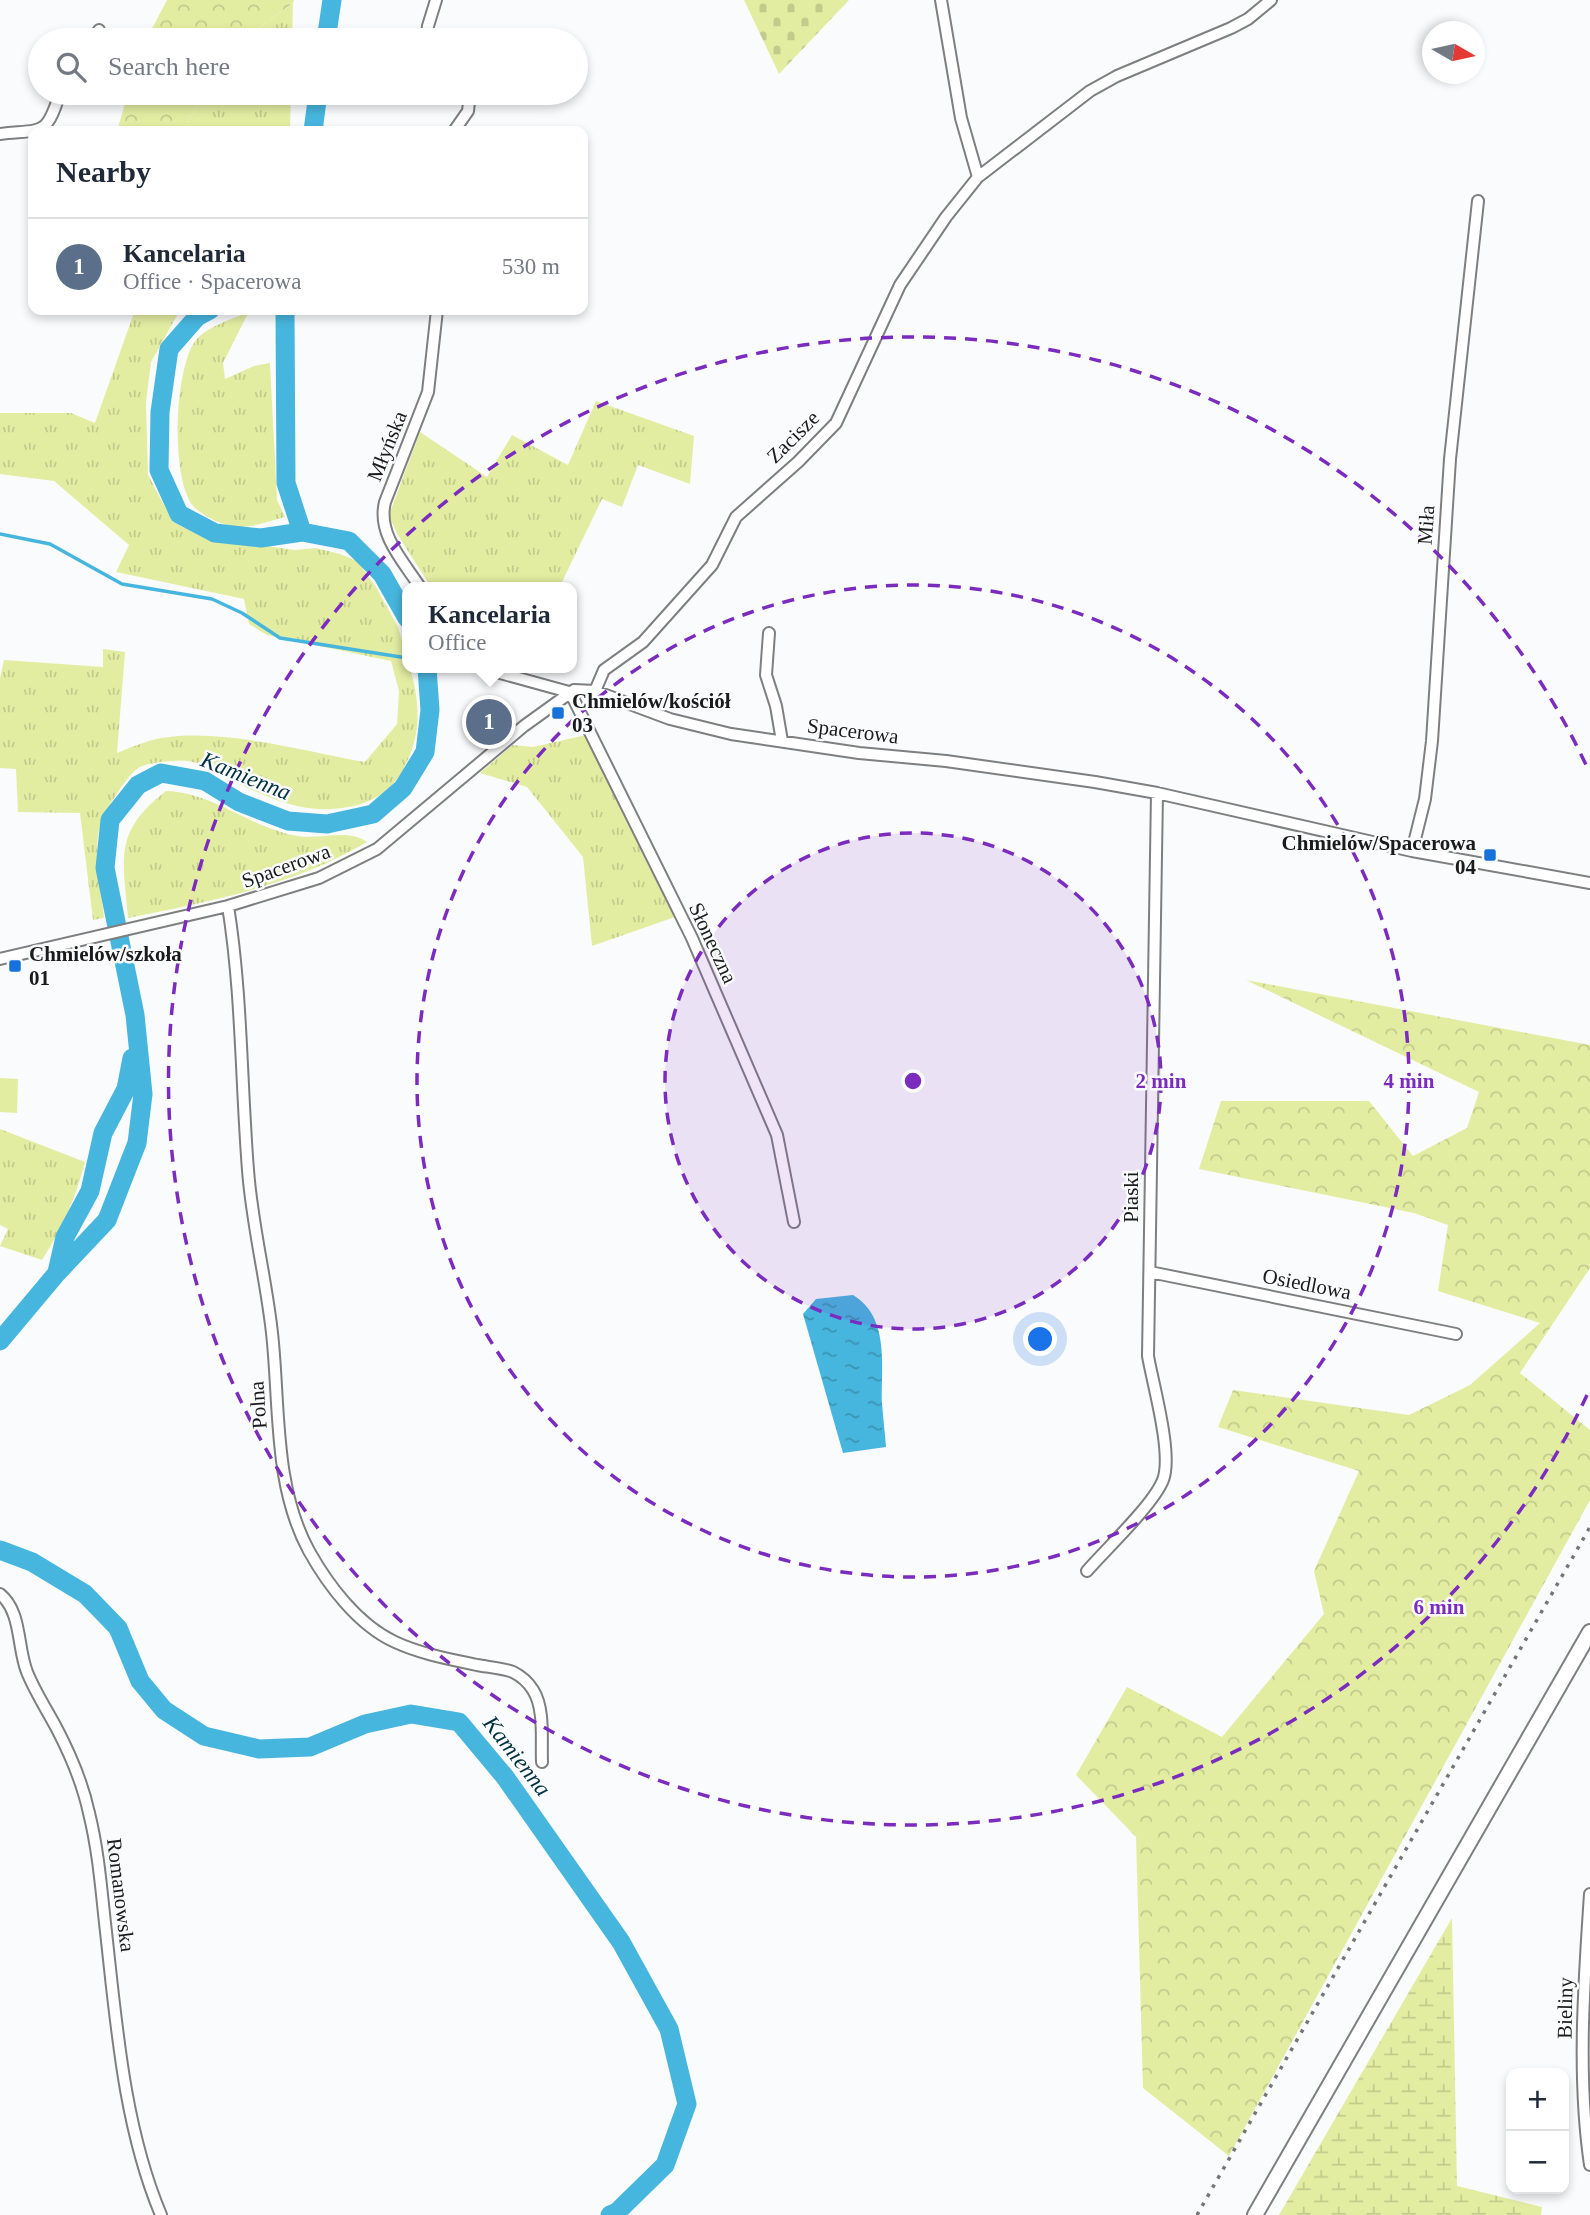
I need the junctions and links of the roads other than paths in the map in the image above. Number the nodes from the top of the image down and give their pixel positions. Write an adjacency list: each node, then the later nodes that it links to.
1 (436, 0): 4 (street)
2 (941, 0): 11 (street)
3 (1271, 0): 11 (street, Zacisze)
4 (429, 28)
5 (56, 105): 7 (street)
6 (469, 105): 8 (street)
7 (46, 126)
8 (458, 126)
9 (28, 131): 10 (street)
10 (0, 134)
11 (978, 177): 17 (street, Zacisze)
12 (1478, 201): 21 (street, Miła)
13 (437, 315): 14 (street, Młyńska)
14 (417, 582)
15 (769, 633): 19 (street)
16 (500, 673): 18 (street)
17 (594, 691): 18 (street, Spacerowa); 19 (street, Spacerowa)
18 (569, 692): 23 (street, Spacerowa); 25 (street, Słoneczna)
19 (782, 741): 20 (street, Spacerowa)
20 (1157, 793): 21 (street, Spacerowa); 26 (street, Piaski)
21 (1412, 850): 22 (street, Spacerowa)
22 (1590, 883)
23 (228, 906): 24 (street, Spacerowa); 31 (street, Polna)
24 (0, 959)
25 (794, 1222)
26 (1150, 1272): 27 (street, Osiedlowa); 28 (street, Piaski)
27 (1456, 1334)
28 (1087, 1571)
29 (0, 1594): 34 (street, Romanowska)
30 (1590, 1632): 35 (main road)
31 (542, 1762)
32 (1590, 1894): 33 (street, Bieliny)
33 (1590, 2165)
34 (161, 2215)
35 (1255, 2215)

